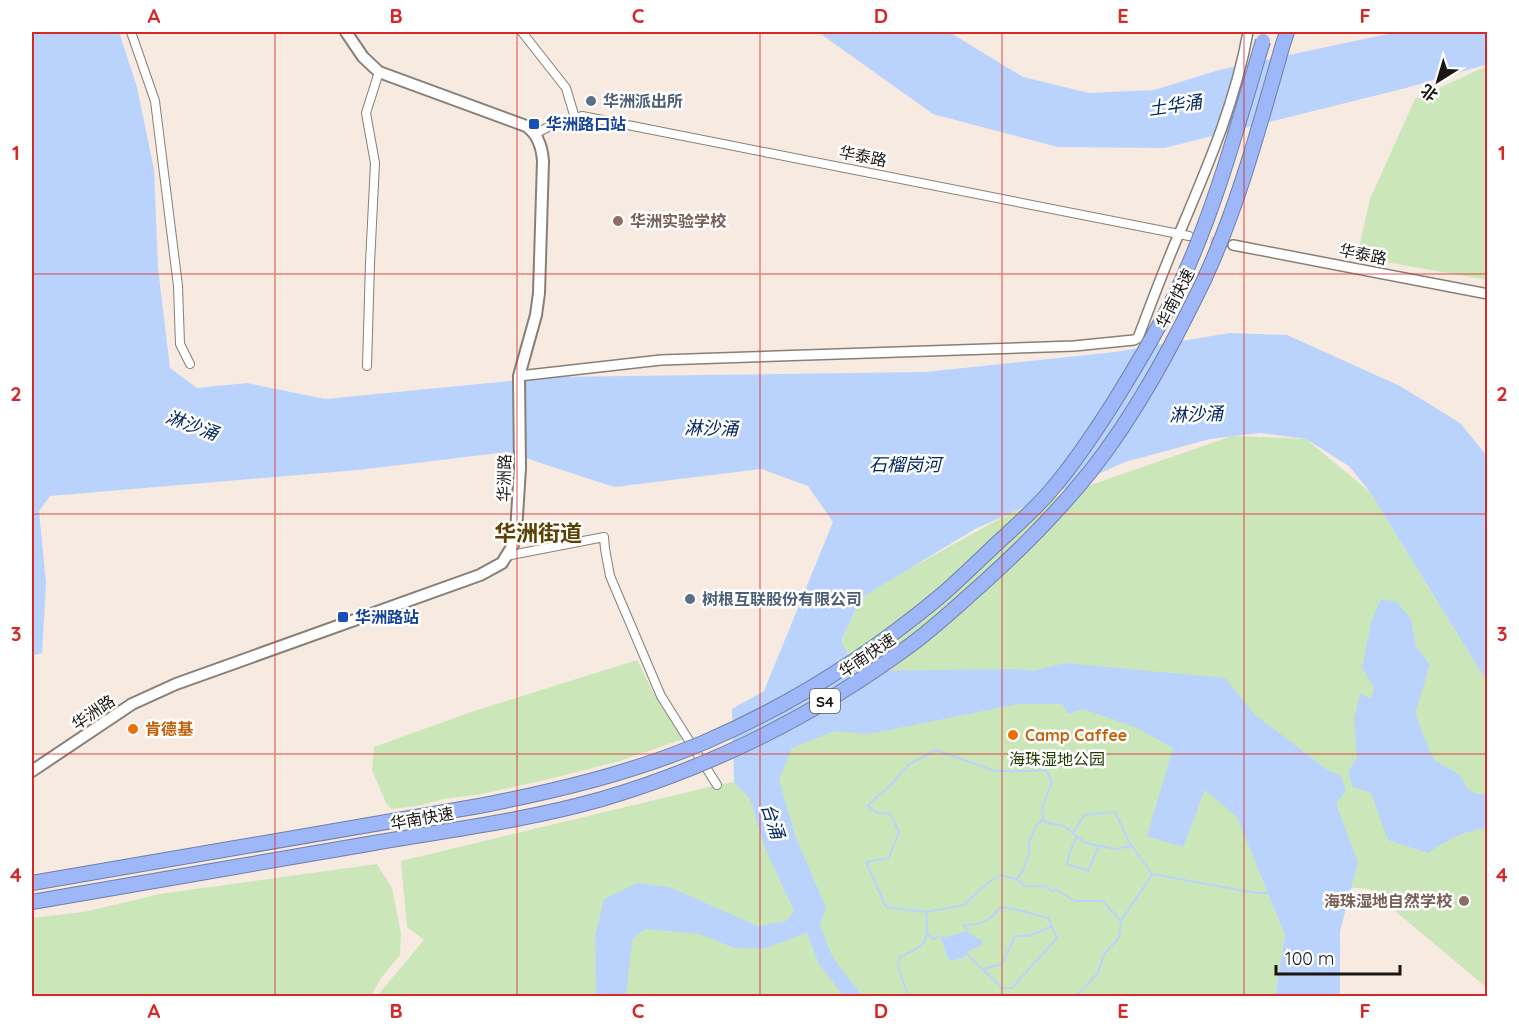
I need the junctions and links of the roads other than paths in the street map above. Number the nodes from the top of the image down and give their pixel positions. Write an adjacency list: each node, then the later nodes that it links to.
1 (131, 32): 13 (street)
2 (346, 32): 7 (main road)
3 (522, 32): 8 (street)
4 (1248, 32): 10 (street)
5 (1264, 35): 19 (highway, 华南快速 / S4, bridge)
6 (1285, 38): 20 (highway, 华南快速 / S4, bridge)
7 (379, 72): 9 (main road); 14 (street)
8 (575, 118): 9 (street, 华泰路); 10 (street, 华泰路)
9 (535, 134): 15 (main road, 华洲路)
10 (1184, 235): 15 (street)
11 (1233, 245): 12 (street, 华泰路)
12 (1488, 294)
13 (190, 364)
14 (367, 366)
15 (519, 376): 16 (main road, 华洲路)
16 (506, 556): 17 (main road, 华洲路); 18 (street)
17 (32, 771)
18 (717, 785)
19 (32, 883)
20 (32, 902)

